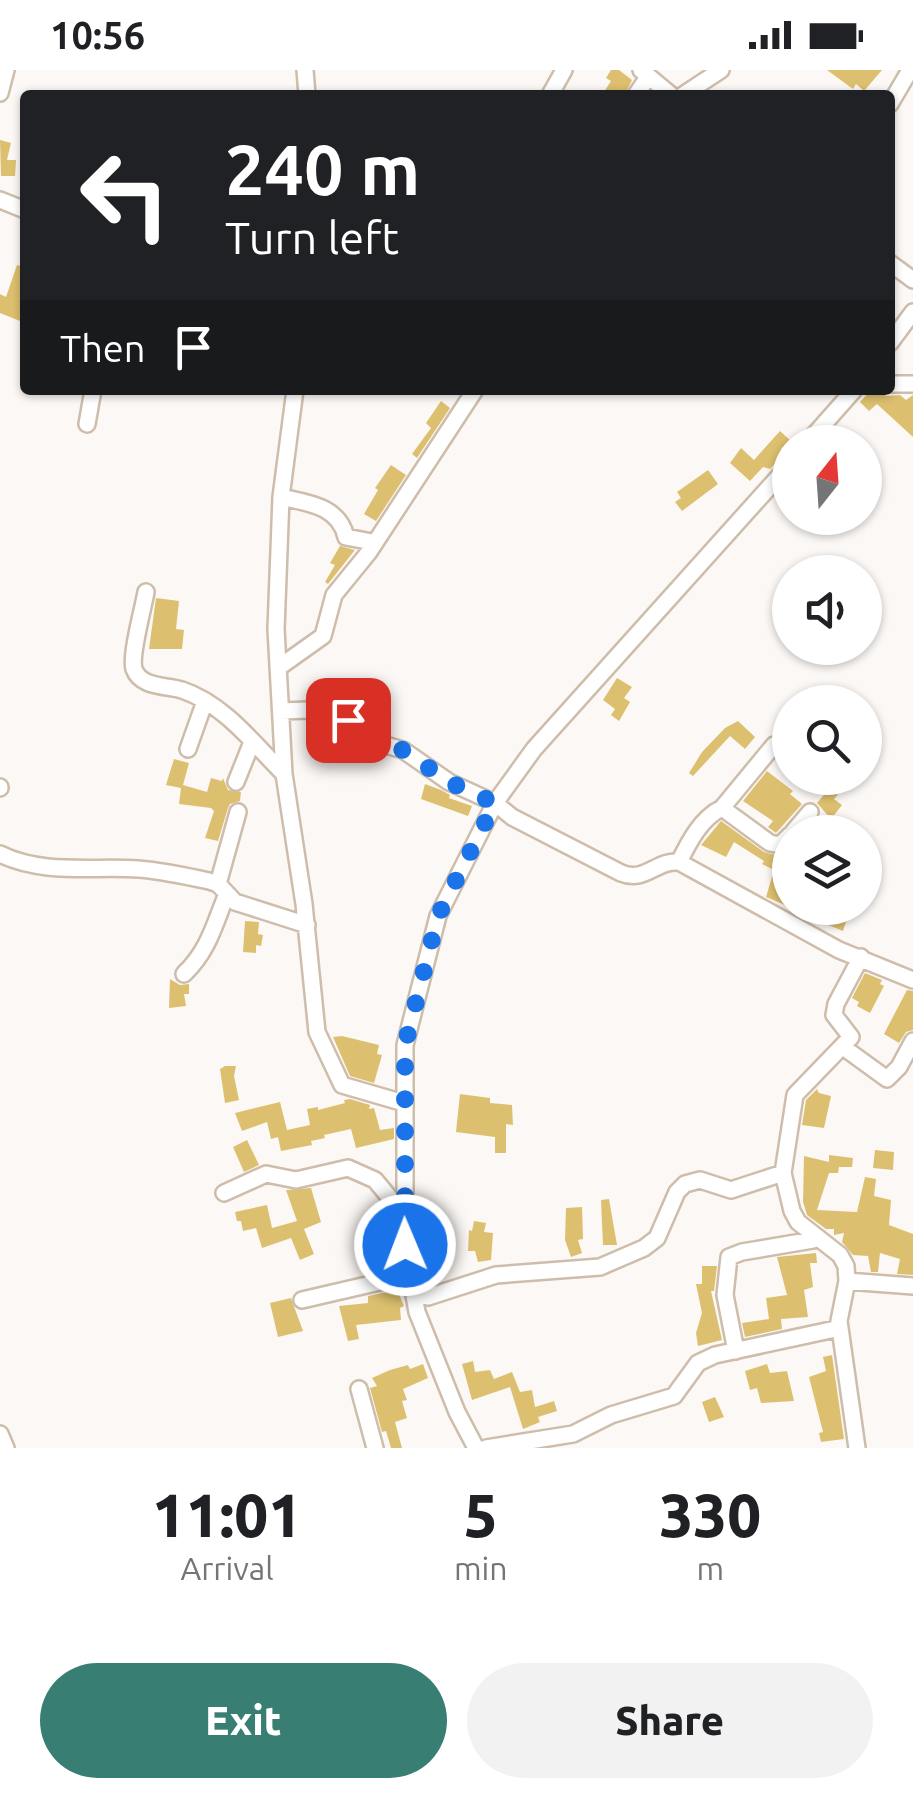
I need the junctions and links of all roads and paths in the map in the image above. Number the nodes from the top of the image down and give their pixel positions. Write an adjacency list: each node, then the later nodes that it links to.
1 (6, 70): 7 (street)
2 (721, 70): 6 (street)
3 (910, 70): 8 (street)
4 (644, 74): 5 (street)
5 (665, 90)
6 (691, 90)
7 (0, 93)
8 (895, 96)
9 (913, 312): 10 (street)
10 (895, 336)
11 (92, 395): 15 (street)
12 (294, 395): 18 (street)
13 (472, 395): 19 (street)
14 (850, 395): 16 (street)
15 (86, 424)
16 (823, 425)
17 (772, 485): 29 (street)
18 (281, 497): 19 (street); 21 (street)
19 (372, 542): 21 (street)
20 (146, 592): 22 (street)
21 (278, 668): 23 (street)
22 (206, 701): 24 (street); 26 (street)
23 (281, 711): 27 (street); 29 (street)
24 (252, 742): 27 (street); 28 (street)
25 (772, 747): 30 (street)
26 (188, 749)
27 (284, 774): 38 (street)
28 (236, 782)
29 (495, 803): 36 (street); 44 (street)
30 (722, 808): 34 (street); 36 (street)
31 (238, 812): 37 (street)
32 (810, 812): 33 (street)
33 (807, 815)
34 (772, 843)
35 (0, 854): 37 (street)
36 (679, 862): 39 (street)
37 (222, 889): 38 (street); 40 (street)
38 (307, 925): 44 (street)
39 (862, 957): 41 (street); 43 (street)
40 (184, 974)
41 (913, 980)
42 (913, 1041): 43 (street)
43 (843, 1047): 45 (street)
44 (404, 1103): 47 (street)
45 (782, 1173): 48 (street); 50 (street)
46 (224, 1193): 47 (street)
47 (404, 1215): 50 (street)
48 (816, 1236): 49 (street); 54 (street)
49 (847, 1282): 51 (street); 53 (street)
50 (411, 1283): 52 (street); 59 (street)
51 (913, 1286)
52 (302, 1300)
53 (840, 1328): 54 (street); 61 (street)
54 (736, 1351): 60 (street)
55 (360, 1389): 58 (street)
56 (0, 1434): 57 (street)
57 (6, 1448)
58 (375, 1448)
59 (476, 1448)
60 (486, 1448)
61 (857, 1448)

